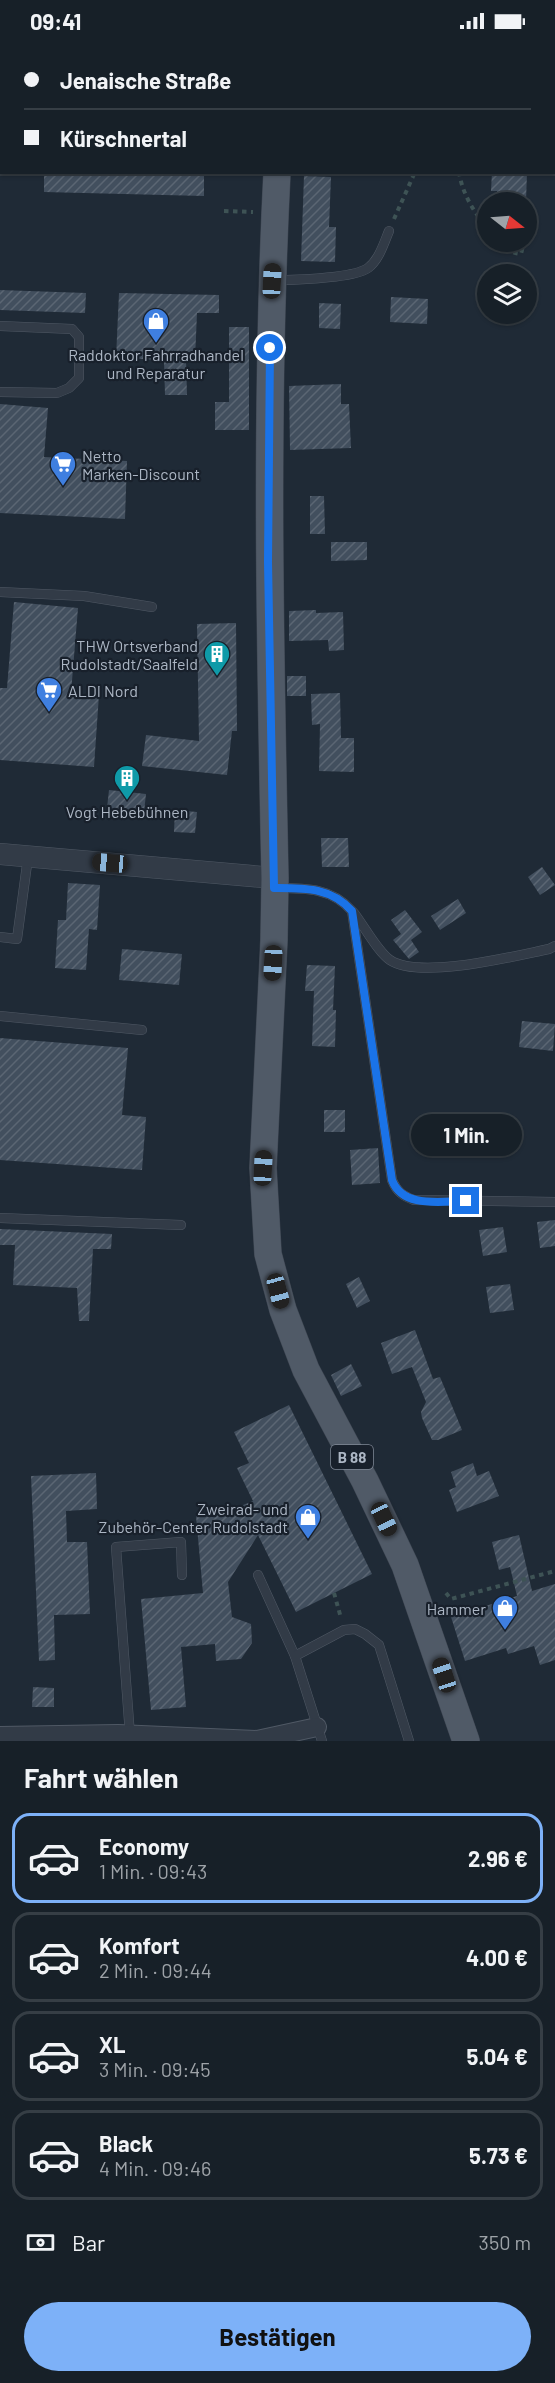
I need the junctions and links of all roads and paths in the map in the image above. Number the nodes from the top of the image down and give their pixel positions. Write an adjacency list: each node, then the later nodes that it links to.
1 (277, 174): 8 (main road, B 88)
2 (414, 174): 7 (path)
3 (459, 174): 6 (path)
4 (224, 212): 5 (path)
5 (252, 212)
6 (477, 213)
7 (389, 231): 8 (lane)
8 (272, 281): 15 (main road, B 88)
9 (0, 326): 10 (lane)
10 (0, 392)
11 (0, 591): 12 (lane)
12 (152, 608)
13 (0, 854): 14 (street)
14 (28, 855): 15 (street); 17 (lane)
15 (275, 884): 16 (lane); 37 (main road, B 88)
16 (352, 911): 18 (lane); 21 (lane)
17 (0, 937)
18 (555, 946)
19 (0, 1016): 20 (lane)
20 (142, 1030)
21 (555, 1202)
22 (0, 1218): 23 (lane)
23 (182, 1225)
24 (555, 1571): 28 (path)
25 (183, 1575): 32 (lane)
26 (258, 1575): 30 (lane)
27 (334, 1593): 29 (path)
28 (446, 1593)
29 (344, 1630): 30 (lane); 36 (lane)
30 (295, 1656): 31 (lane)
31 (319, 1734): 35 (street)
32 (130, 1735): 33 (street); 34 (street)
33 (0, 1736)
34 (224, 1740): 35 (street)
35 (257, 1740)
36 (409, 1741)
37 (466, 1741)

